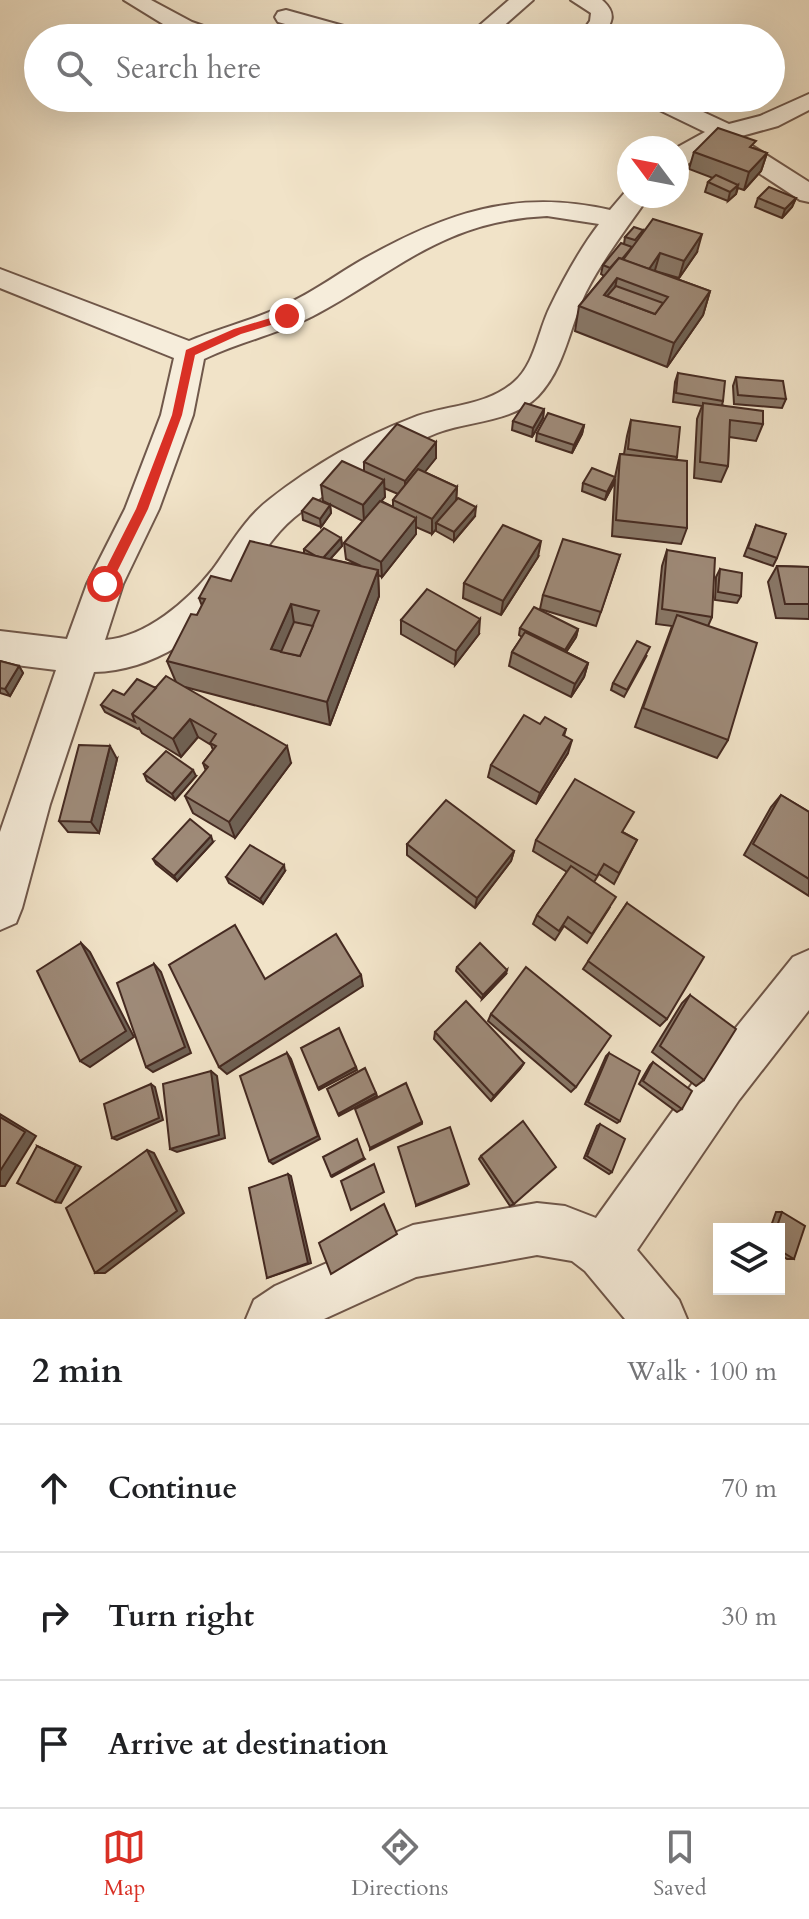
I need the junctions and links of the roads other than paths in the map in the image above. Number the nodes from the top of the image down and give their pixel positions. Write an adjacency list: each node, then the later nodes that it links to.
1 (135, 0): 5 (street)
2 (522, 0): 7 (street)
3 (582, 0): 8 (street)
4 (285, 17): 6 (street)
5 (179, 24)
6 (310, 24)
7 (493, 24)
8 (600, 24)
9 (809, 101): 11 (street)
10 (680, 112): 11 (street)
11 (722, 134): 12 (street); 13 (street)
12 (689, 151)
13 (809, 194)
14 (617, 208): 17 (street)
15 (626, 208): 19 (street)
16 (0, 278): 17 (street)
17 (190, 353): 19 (street)
18 (0, 647): 19 (street)
19 (81, 656): 20 (street)
20 (0, 908)
21 (809, 973): 22 (street)
22 (604, 1252): 23 (street); 24 (street)
23 (273, 1319)
24 (660, 1319)

